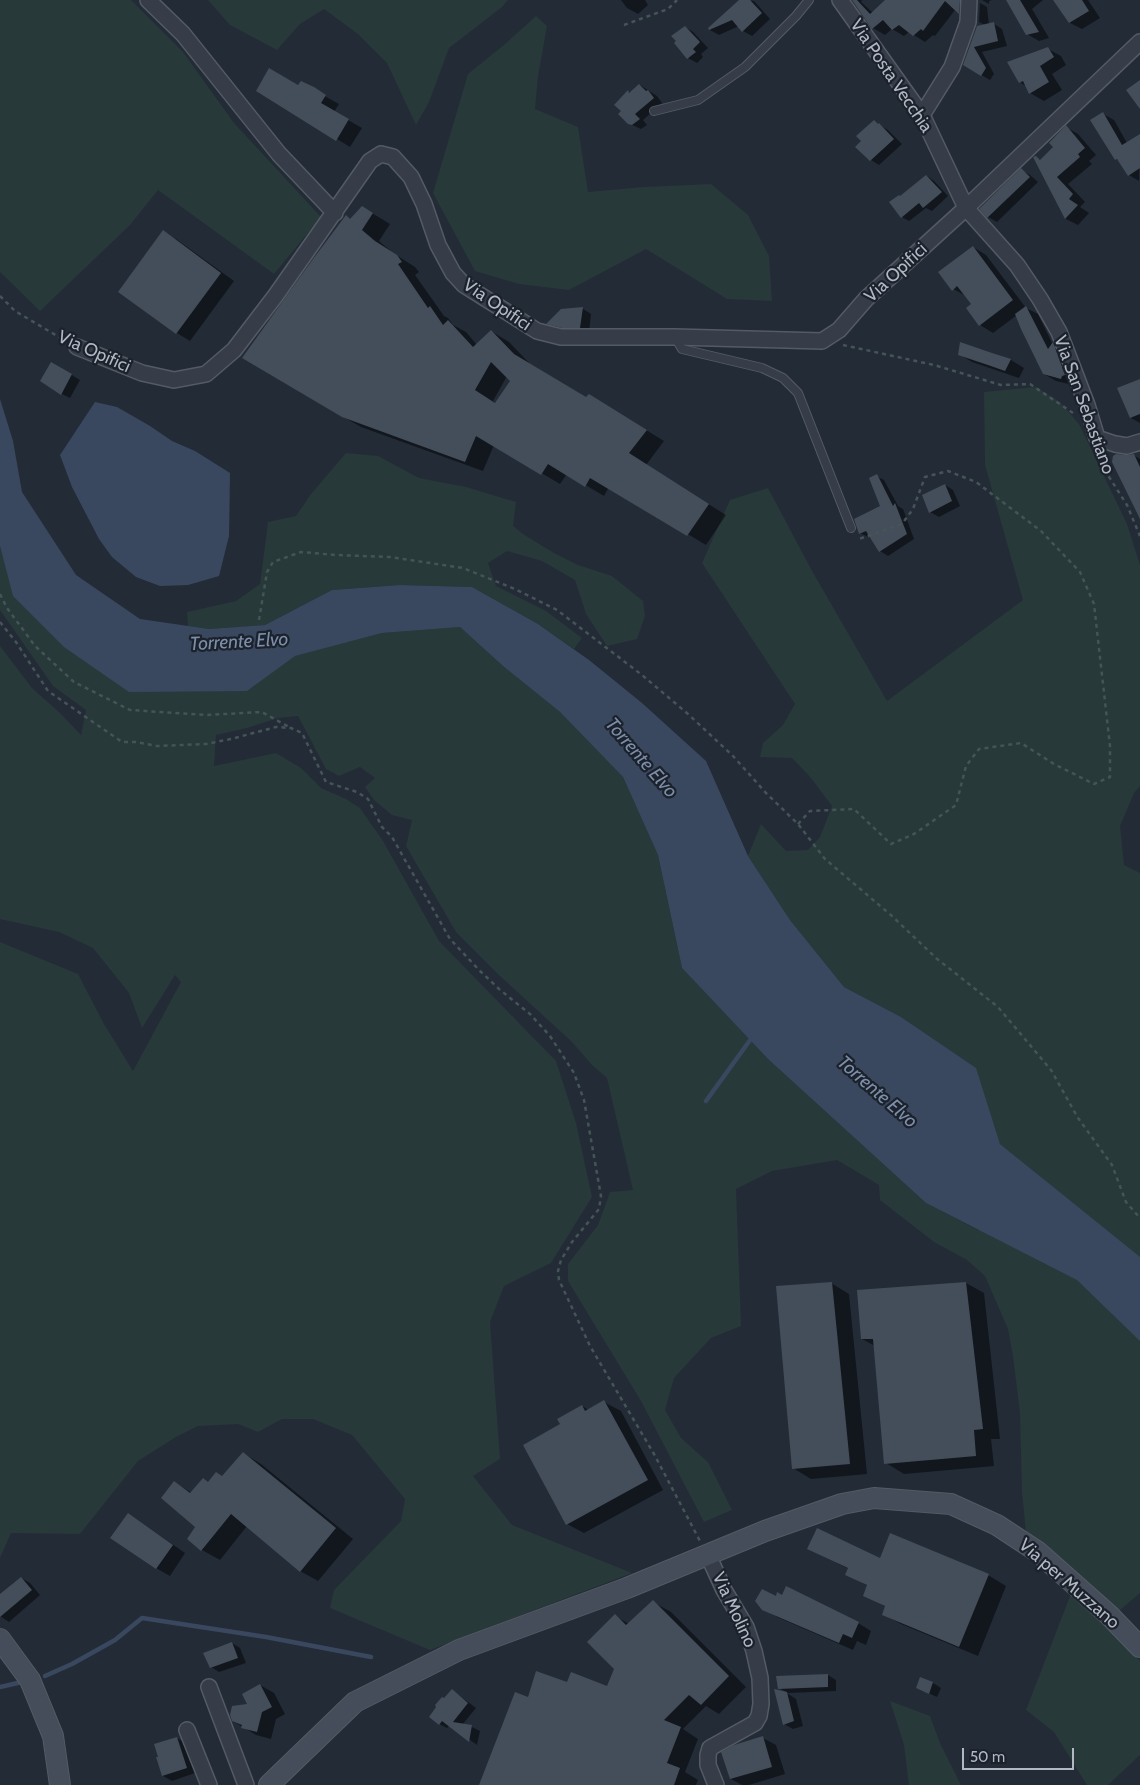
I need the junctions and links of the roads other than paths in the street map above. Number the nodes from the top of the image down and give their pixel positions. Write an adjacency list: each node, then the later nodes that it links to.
1 (148, 0): 9 (street)
2 (809, 0): 6 (lane)
3 (840, 0): 7 (street, Via Posta Vecchia)
4 (969, 0): 7 (street)
5 (1140, 42): 8 (street, Via Opifici)
6 (654, 111)
7 (922, 116): 8 (street, Via Posta Vecchia)
8 (966, 208): 10 (street, Via Opifici); 12 (street, Via San Sebastiano)
9 (335, 213): 10 (street, Via Opifici); 11 (street, Via Opifici)
10 (675, 337): 13 (lane)
11 (77, 347)
12 (1140, 442)
13 (851, 528)
14 (708, 1555): 16 (street, Via per Muzzano); 22 (street, Via per Muzzano); 23 (street, Via Molino)
15 (0, 1639): 19 (street)
16 (1140, 1647)
17 (209, 1687): 21 (street)
18 (187, 1730): 20 (street)
19 (60, 1785)
20 (209, 1785)
21 (246, 1785)
22 (269, 1785)
23 (716, 1785)

